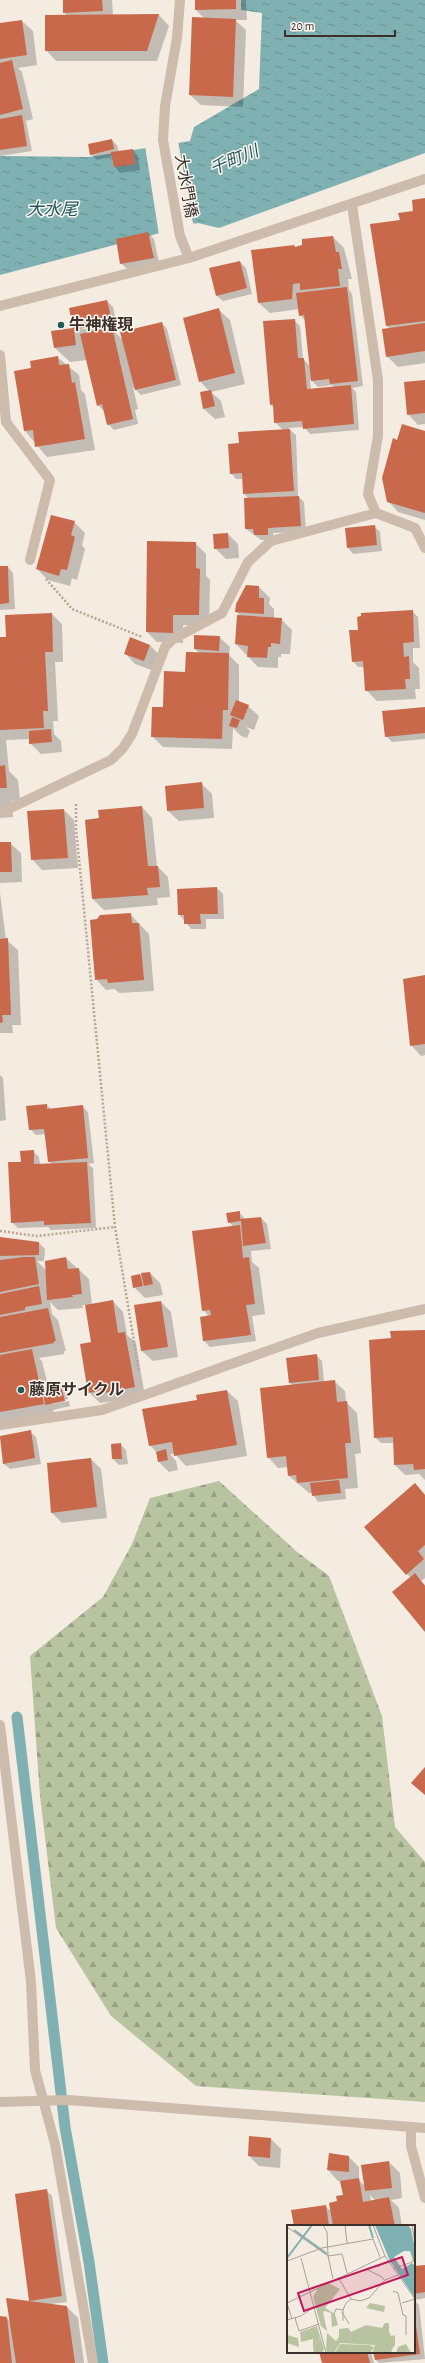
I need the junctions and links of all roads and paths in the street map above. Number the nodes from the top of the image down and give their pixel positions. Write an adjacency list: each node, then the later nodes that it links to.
1 (180, 0): 4 (street, 大水門橋)
2 (425, 179): 3 (street)
3 (352, 205): 4 (street); 7 (street)
4 (189, 258): 5 (street)
5 (0, 306)
6 (0, 355): 9 (street)
7 (376, 513): 8 (street); 10 (street)
8 (425, 548)
9 (30, 560): 10 (path)
10 (165, 647): 11 (street)
11 (76, 775): 12 (street); 13 (path)
12 (0, 813)
13 (115, 1227): 14 (path); 16 (path)
14 (0, 1231)
15 (425, 1309): 16 (street)
16 (143, 1394): 17 (street)
17 (0, 1425)
18 (0, 1725): 19 (street)
19 (42, 2101): 20 (street); 21 (street); 24 (street)
20 (0, 2102)
21 (411, 2127): 22 (street); 23 (street)
22 (425, 2128)
23 (425, 2198)
24 (93, 2363)

